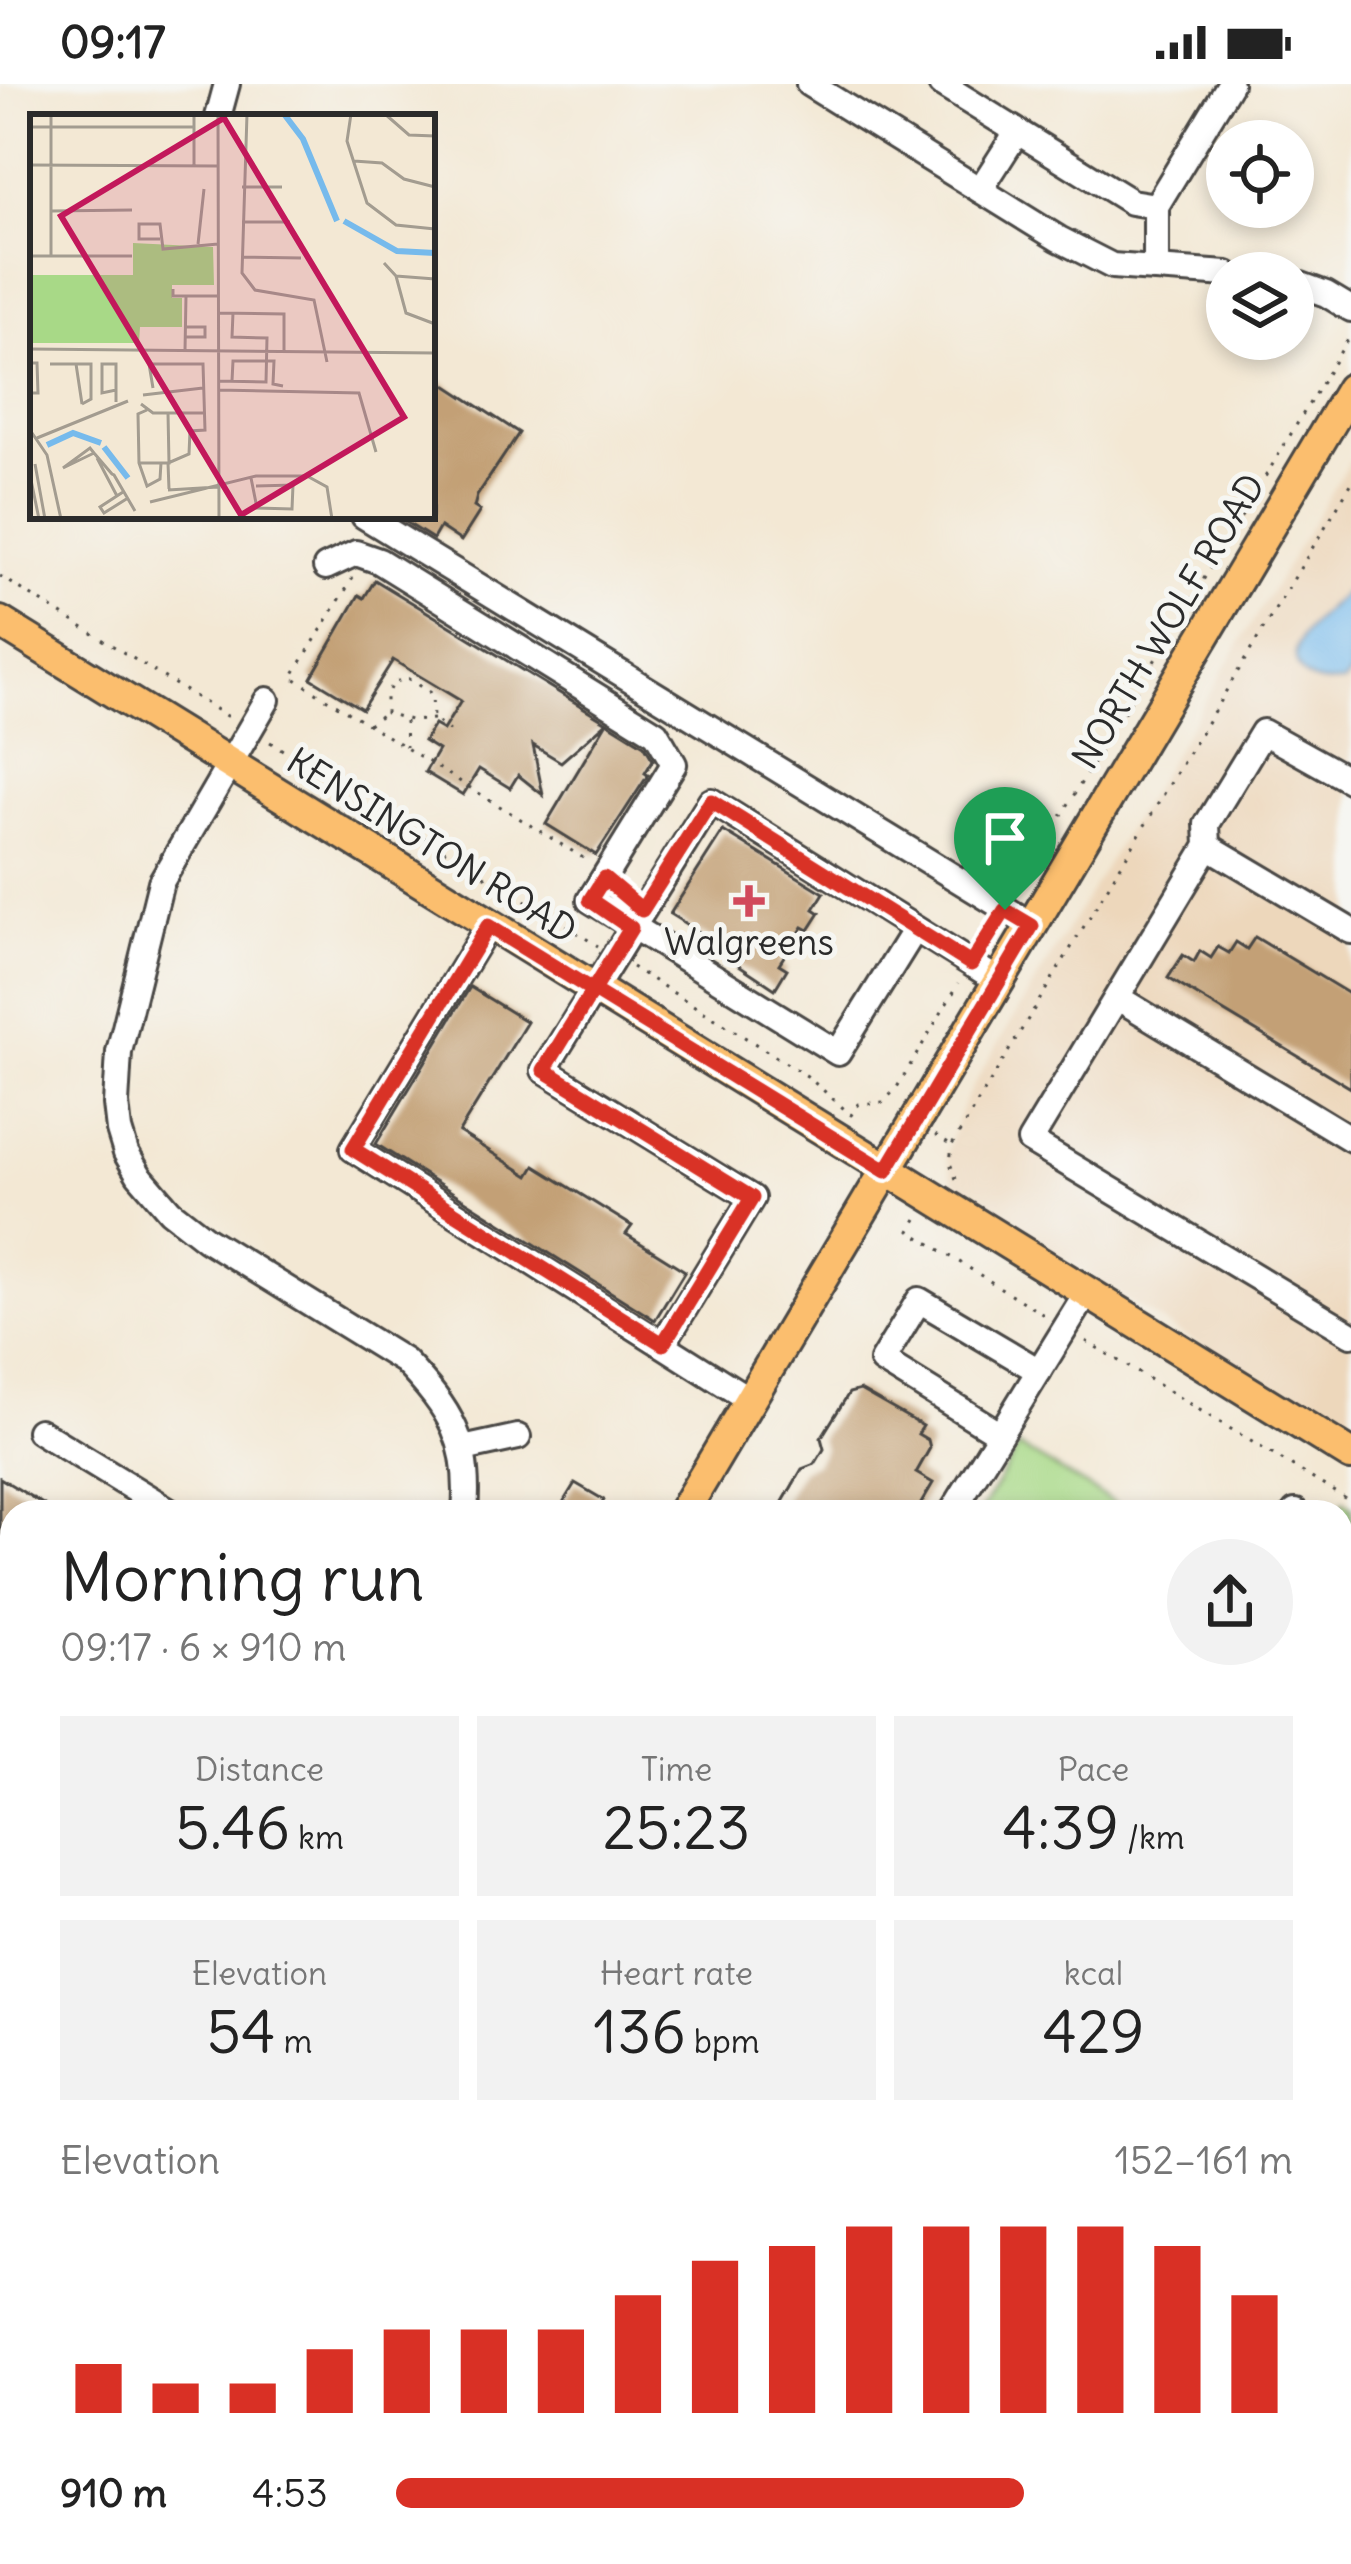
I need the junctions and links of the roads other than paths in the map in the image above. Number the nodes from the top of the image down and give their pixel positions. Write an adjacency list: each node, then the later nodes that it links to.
1 (227, 84): 5 (street)
2 (808, 84): 7 (street)
3 (941, 84): 6 (street)
4 (1230, 84): 8 (street)
5 (219, 114)
6 (1017, 132): 7 (street); 8 (street)
7 (980, 190): 9 (street)
8 (1156, 206): 9 (street)
9 (1156, 269): 10 (street)
10 (1206, 273)
11 (1314, 290): 12 (street)
12 (1351, 309)
13 (1351, 388): 24 (main road, NORTH WOLF ROAD)
14 (369, 519): 24 (street)
15 (326, 568): 25 (street)
16 (0, 622): 18 (main road, KENSINGTON ROAD)
17 (267, 700): 18 (street)
18 (227, 765): 23 (main road, KENSINGTON ROAD); 41 (street)
19 (1351, 781): 21 (street)
20 (704, 812): 22 (street); 25 (street); 26 (street)
21 (1208, 846): 27 (street); 30 (street)
22 (857, 908)
23 (488, 926): 29 (main road, KENSINGTON ROAD); 35 (street)
24 (1032, 926): 28 (main road, NORTH WOLF ROAD)
25 (631, 928): 26 (street); 29 (street)
26 (915, 929): 28 (street)
27 (1351, 931)
28 (999, 981): 32 (main road, NORTH WOLF ROAD)
29 (592, 990): 32 (main road, KENSINGTON ROAD); 35 (street)
30 (1118, 998): 31 (street); 34 (street)
31 (1351, 1138)
32 (886, 1171): 33 (main road, KENSINGTON ROAD); 37 (main road, NORTH WOLF ROAD)
33 (1087, 1293): 36 (street); 42 (main road, KENSINGTON ROAD)
34 (1351, 1334)
35 (663, 1344): 37 (street)
36 (1039, 1371): 39 (street); 39 (street)
37 (750, 1400): 45 (main road, NORTH WOLF ROAD)
38 (39, 1431): 43 (street)
39 (1000, 1434): 46 (street)
40 (518, 1438): 41 (street)
41 (463, 1449): 44 (street)
42 (1351, 1455)
43 (152, 1500)
44 (465, 1500)
45 (696, 1500)
46 (959, 1500)

